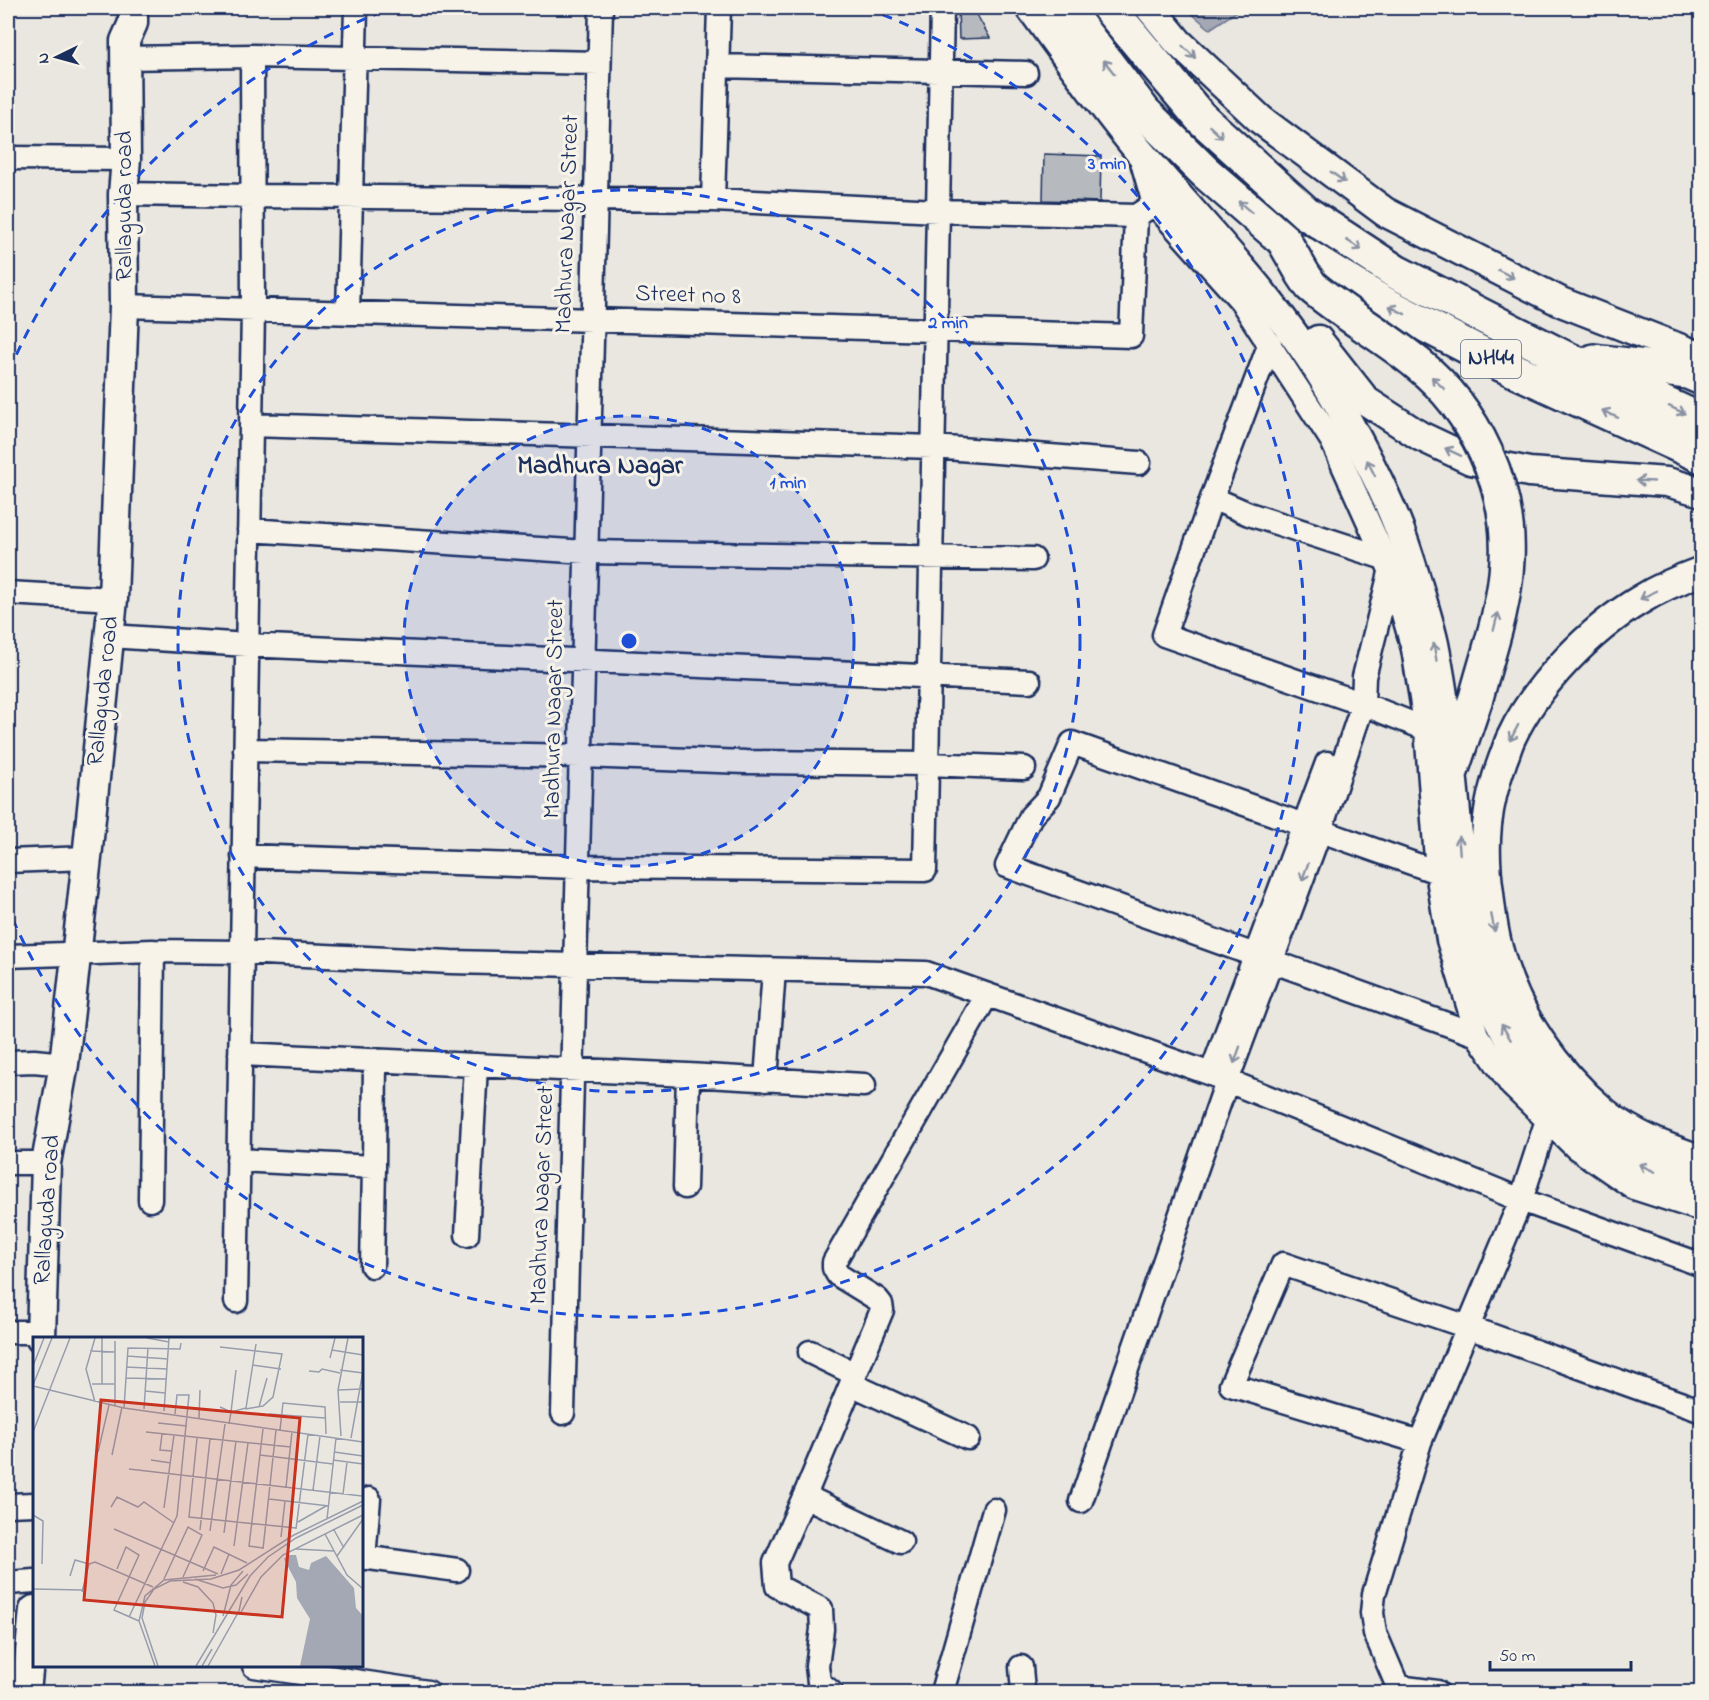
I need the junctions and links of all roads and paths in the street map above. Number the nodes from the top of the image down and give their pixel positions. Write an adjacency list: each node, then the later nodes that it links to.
1 (356, 8): 11 (street)
2 (601, 8): 12 (street, Madhura Nagar Street)
3 (719, 8): 13 (street)
4 (942, 8): 14 (street)
5 (1031, 8): 16 (main road)
6 (1065, 8): 26 (highway, NH44, one-way to 6)
7 (1109, 8): 33 (highway, NH44, one-way to 33)
8 (1150, 8): 34 (main road, one-way to 34)
9 (124, 27): 10 (street); 18 (main road, Rallaguda road)
10 (252, 56): 11 (street); 20 (street)
11 (354, 58): 12 (street); 21 (street)
12 (599, 63): 22 (street, Madhura Nagar Street)
13 (717, 66): 14 (street); 23 (street)
14 (940, 70): 15 (street); 25 (street)
15 (1026, 73)
16 (1138, 150): 24 (street); 42 (main road, one-way to 16); 63 (main road, one-way to 16)
17 (8, 158): 18 (street)
18 (126, 159): 19 (main road, Rallaguda road)
19 (123, 194): 20 (street); 27 (main road, Rallaguda road)
20 (253, 196): 21 (street); 28 (street)
21 (351, 196): 22 (street); 29 (street)
22 (596, 199): 23 (street); 30 (street, Madhura Nagar Street)
23 (712, 200): 25 (street)
24 (1145, 210): 25 (street); 31 (street, Street no 8); 32 (street)
25 (938, 211): 31 (street)
26 (1284, 241): 40 (highway, NH44, one-way to 26); 63 (highway, one-way to 26, bridge)
27 (124, 306): 28 (street, Street no 8); 51 (main road, Rallaguda road)
28 (253, 310): 29 (street, Street no 8); 37 (street)
29 (348, 313): 30 (street, Street no 8)
30 (592, 320): 31 (street, Street no 8); 38 (street, Madhura Nagar Street)
31 (936, 331): 39 (street)
32 (1269, 344): 43 (street); 48 (street)
33 (1563, 357): 35 (highway); 36 (highway, NH44, one-way to 36)
34 (1701, 357)
35 (1701, 378)
36 (1701, 421)
37 (250, 425): 38 (street); 44 (street)
38 (589, 436): 39 (street); 45 (street, Madhura Nagar Street)
39 (933, 447): 41 (street); 46 (street)
40 (1701, 456)
41 (1139, 463)
42 (1701, 492)
43 (1212, 498): 48 (street); 57 (street)
44 (249, 530): 45 (street); 53 (street)
45 (586, 552): 46 (street); 54 (street, Madhura Nagar Street)
46 (932, 557): 47 (street); 55 (street)
47 (1033, 559)
48 (1387, 565): 57 (street); 58 (street)
49 (1701, 571): 90 (main road, one-way to 90)
50 (8, 593): 51 (street)
51 (113, 598): 52 (main road, Rallaguda road)
52 (110, 636): 53 (street); 66 (main road, Rallaguda road)
53 (247, 645): 54 (street); 59 (street)
54 (584, 661): 55 (street); 60 (street, Madhura Nagar Street)
55 (929, 676): 56 (street); 61 (street)
56 (1029, 681)
57 (1357, 701): 58 (street); 64 (street)
58 (1426, 729): 69 (street)
59 (245, 750): 60 (street); 65 (street)
60 (581, 756): 61 (street); 68 (street, Madhura Nagar Street)
61 (928, 764): 62 (street); 68 (street)
62 (1024, 768)
63 (1452, 769): 96 (main road, one-way to 63)
64 (1312, 828): 69 (street); 74 (street); 74 (street)
65 (243, 856): 68 (street); 71 (street)
66 (87, 858): 67 (street); 72 (main road, Rallaguda road)
67 (8, 861)
68 (578, 867): 75 (street, Madhura Nagar Street)
69 (1437, 872): 78 (street)
70 (153, 951): 71 (street); 72 (street); 97 (street)
71 (242, 952): 75 (street); 79 (street)
72 (76, 953): 73 (street); 82 (main road, Rallaguda road)
73 (8, 956)
74 (1263, 959): 78 (street); 86 (street)
75 (576, 965): 76 (street); 84 (street, Madhura Nagar Street)
76 (774, 970): 77 (street); 87 (street)
77 (987, 995): 86 (street); 108 (street)
78 (1477, 1035): 89 (street)
79 (240, 1054): 80 (street); 91 (street)
80 (375, 1060): 83 (street); 94 (street)
81 (8, 1062): 82 (street)
82 (64, 1064): 93 (main road, Rallaguda road)
83 (476, 1065): 84 (street); 100 (street)
84 (573, 1069): 85 (street); 110 (street, Madhura Nagar Street)
85 (688, 1075): 87 (street); 95 (street)
86 (1219, 1078): 98 (street); 115 (street)
87 (766, 1080): 88 (street)
88 (864, 1085)
89 (1547, 1120): 98 (street); 99 (street)
90 (1701, 1160)
91 (238, 1161): 94 (street); 103 (street)
92 (8, 1163): 93 (street)
93 (46, 1163): 106 (main road, Rallaguda road)
94 (375, 1167): 102 (street)
95 (685, 1187)
96 (1701, 1188)
97 (150, 1200)
98 (1521, 1200): 101 (street); 104 (street)
99 (1701, 1210)
100 (468, 1235)
101 (1701, 1265)
102 (372, 1266)
103 (236, 1301)
104 (1468, 1327): 109 (street); 112 (street); 112 (street)
105 (8, 1332): 106 (street)
106 (41, 1335)
107 (810, 1352): 108 (street)
108 (853, 1379): 111 (street); 113 (street)
109 (1701, 1412)
110 (563, 1413)
111 (968, 1438)
112 (1420, 1442): 127 (street)
113 (808, 1488): 119 (street); 130 (street)
114 (369, 1499): 120 (street)
115 (1081, 1501)
116 (33, 1504): 117 (street)
117 (8, 1505)
118 (994, 1510): 131 (street)
119 (901, 1542)
120 (363, 1558): 121 (street)
121 (457, 1570)
122 (33, 1581): 123 (street)
123 (8, 1583)
124 (33, 1632): 128 (main road)
125 (267, 1667): 129 (street)
126 (1021, 1667): 132 (street)
127 (1398, 1690): 133 (street)
128 (26, 1692)
129 (428, 1692)
130 (831, 1692)
131 (942, 1692)
132 (1023, 1692)
133 (1437, 1692)

